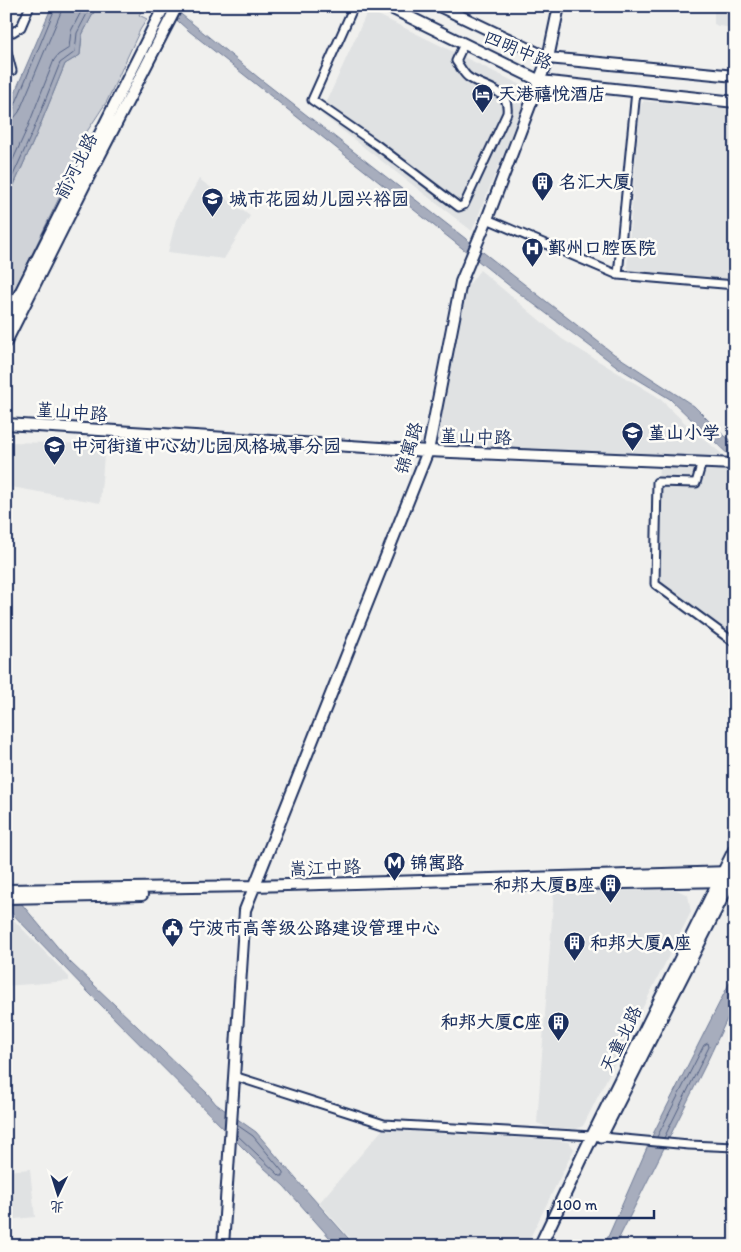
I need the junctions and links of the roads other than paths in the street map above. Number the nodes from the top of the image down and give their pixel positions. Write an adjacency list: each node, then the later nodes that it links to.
1 (30, 6): 8 (street)
2 (164, 6): 20 (main road, 前河北路)
3 (177, 6): 21 (main road, 前河北路)
4 (354, 6): 9 (street)
5 (387, 6): 9 (main road, 四明中路)
6 (439, 6): 11 (main road, 四明中路)
7 (559, 6): 11 (main road, 锦寓路)
8 (6, 30)
9 (464, 44): 14 (main road, 四明中路)
10 (6, 48): 12 (street)
11 (548, 58): 13 (main road, 四明中路); 14 (main road, 锦寓路)
12 (12, 71)
13 (735, 76)
14 (540, 80): 15 (main road, 四明中路); 17 (main road, 锦寓路)
15 (636, 91): 16 (main road, 四明中路); 18 (street)
16 (735, 102)
17 (487, 219): 18 (street); 23 (main road, 锦寓路)
18 (618, 275): 19 (street)
19 (735, 284)
20 (6, 321)
21 (6, 342)
22 (6, 424): 23 (main road, 堇山中路)
23 (428, 451): 24 (main road, 堇山中路); 29 (main road, 锦寓路)
24 (702, 462): 25 (main road, 堇山中路); 26 (street)
25 (735, 464)
26 (735, 643)
27 (735, 849): 28 (main road, 天童北路)
28 (730, 876): 29 (main road, 嵩江中路); 34 (main road, 天童北路)
29 (252, 889): 31 (main road, 嵩江中路); 33 (main road, 锦寓路)
30 (6, 890): 31 (main road, 嵩江中路)
31 (42, 893): 32 (main road, 嵩江中路)
32 (6, 898)
33 (234, 1076): 34 (street); 37 (main road, 锦寓路)
34 (596, 1140): 35 (street); 36 (main road, 天童北路)
35 (735, 1147)
36 (554, 1225): 38 (main road, 天童北路); 39 (main road, 天童北路)
37 (223, 1246)
38 (540, 1246)
39 (549, 1246)

